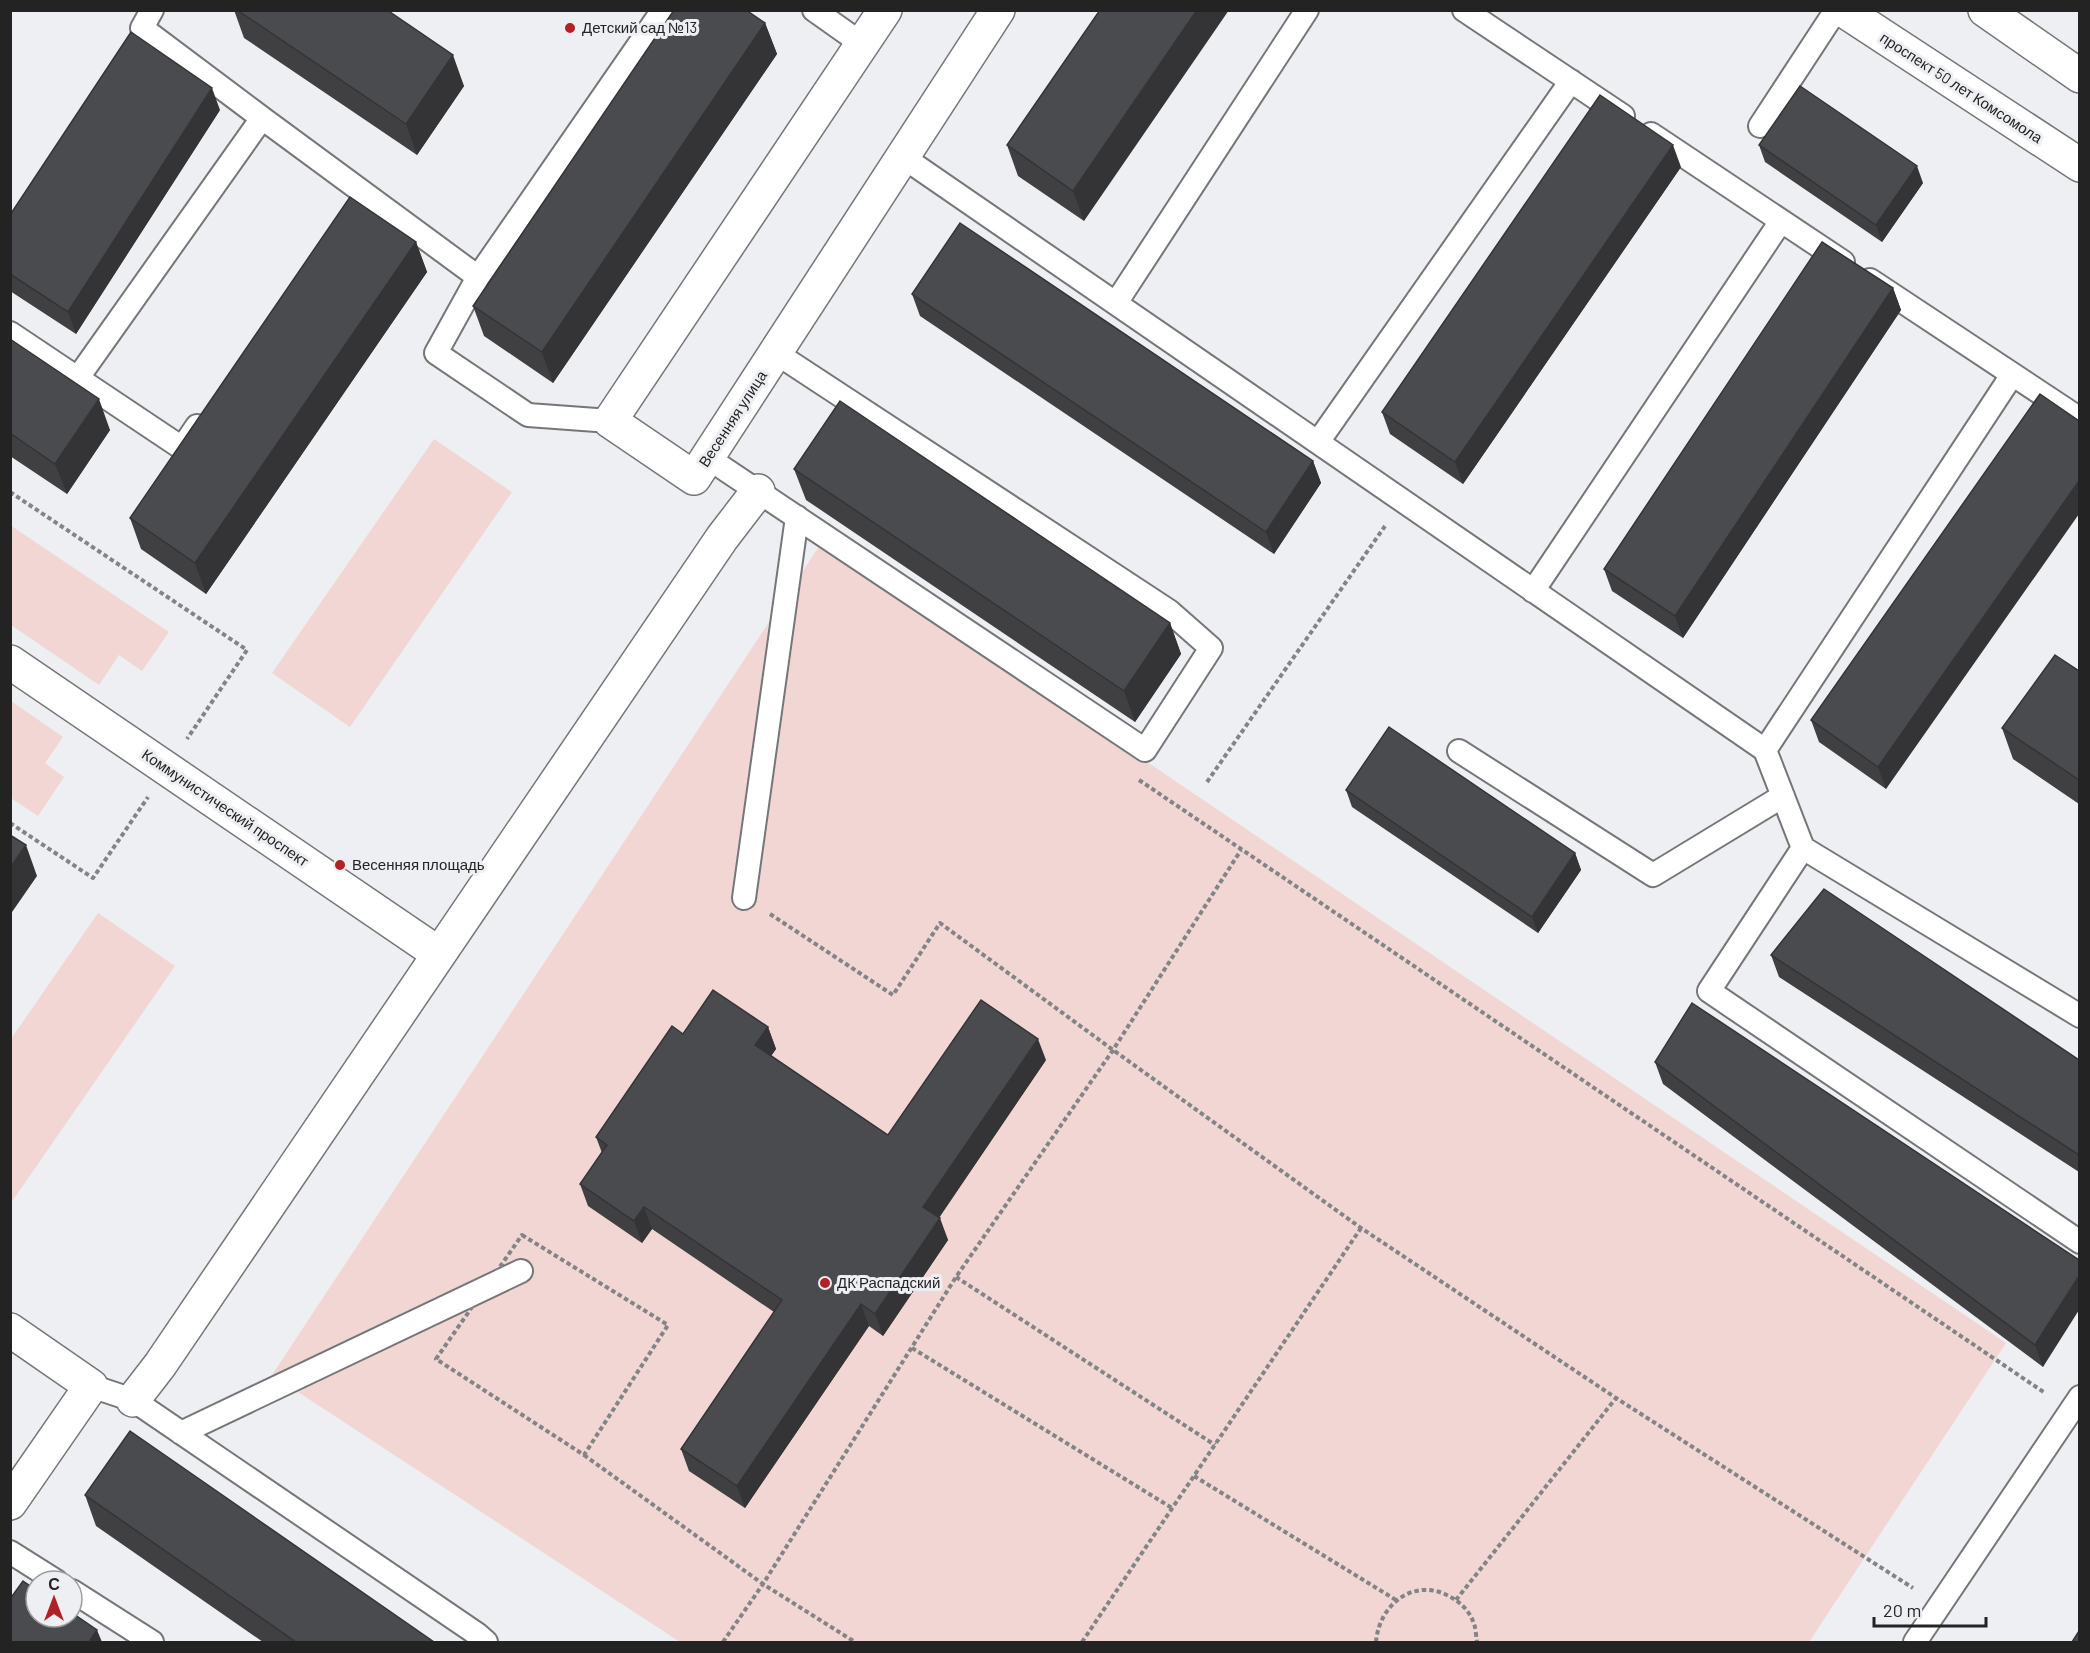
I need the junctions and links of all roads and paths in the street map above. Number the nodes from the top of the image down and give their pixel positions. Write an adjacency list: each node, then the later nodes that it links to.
1 (152, 10): 14 (lane)
2 (663, 10): 21 (lane)
3 (814, 10): 11 (lane)
4 (885, 10): 11 (street)
5 (998, 10): 16 (street, Весенняя улица)
6 (1307, 10): 22 (lane)
7 (1464, 10): 13 (lane)
8 (1836, 10): 15 (lane)
9 (1843, 10): 17 (street, проспект 50 лет Комсомола)
10 (1985, 10): 12 (street)
11 (862, 44): 29 (street)
12 (2079, 76)
13 (1571, 81): 20 (lane); 30 (lane)
14 (262, 118): 18 (lane); 26 (lane)
15 (1760, 126)
16 (903, 157): 22 (lane); 24 (street, Весенняя улица)
17 (2079, 165)
18 (363, 192): 19 (lane); 21 (lane)
19 (350, 211)
20 (1781, 221): 25 (lane); 36 (lane)
21 (478, 277): 29 (lane)
22 (1116, 303): 30 (lane)
23 (10, 333): 26 (lane)
24 (776, 353): 31 (street, Весенняя улица); 35 (lane)
25 (2012, 375): 28 (lane); 39 (lane)
26 (77, 379): 27 (lane)
27 (208, 410)
28 (2079, 419)
29 (610, 421): 31 (street, Весенняя улица)
30 (1318, 442): 34 (lane)
31 (708, 458): 32 (lane)
32 (758, 491): 35 (lane); 49 (street)
33 (10, 492): 37 (path)
34 (1402, 501): 36 (lane); 42 (path)
35 (797, 517): 48 (lane)
36 (1533, 591): 39 (lane)
37 (247, 650)
38 (10, 662): 49 (street, Коммунистический проспект)
39 (1765, 750): 43 (lane)
40 (1460, 751): 43 (lane)
41 (1134, 776): 46 (path)
42 (1207, 782)
43 (1783, 796): 45 (lane)
44 (10, 823): 47 (path)
45 (1803, 848): 50 (lane); 53 (lane)
46 (1241, 850): 51 (path); 62 (path)
47 (93, 878)
48 (744, 898): 51 (path)
49 (439, 954): 61 (street)
50 (2079, 1016)
51 (1113, 1050): 52 (path); 55 (path)
52 (1360, 1228): 60 (path); 64 (path)
53 (2079, 1242)
54 (521, 1271): 56 (lane)
55 (957, 1277): 58 (path); 64 (path)
56 (485, 1288): 63 (lane); 65 (path); 65 (path)
57 (10, 1330): 59 (street)
58 (912, 1348): 68 (path); 71 (path)
59 (91, 1386): 61 (lane); 67 (street)
60 (1616, 1398): 74 (path); 75 (path)
61 (133, 1400): 63 (lane)
62 (2075, 1404): 75 (lane)
63 (181, 1433): 77 (lane)
64 (1215, 1445): 66 (path)
65 (584, 1455): 71 (path)
66 (1194, 1476): 68 (path); 73 (path)
67 (10, 1503)
68 (1172, 1508): 80 (path)
69 (10, 1552): 70 (lane)
70 (37, 1569)
71 (763, 1584): 78 (path); 79 (path)
72 (84, 1599): 76 (lane)
73 (1396, 1600): 74 (path); 81 (path)
74 (1456, 1600): 82 (path)
75 (1940, 1605): 83 (lane)
76 (152, 1642)
77 (486, 1642)
78 (723, 1642)
79 (855, 1642)
80 (1082, 1642)
81 (1376, 1642)
82 (1477, 1642)
83 (1915, 1642)

